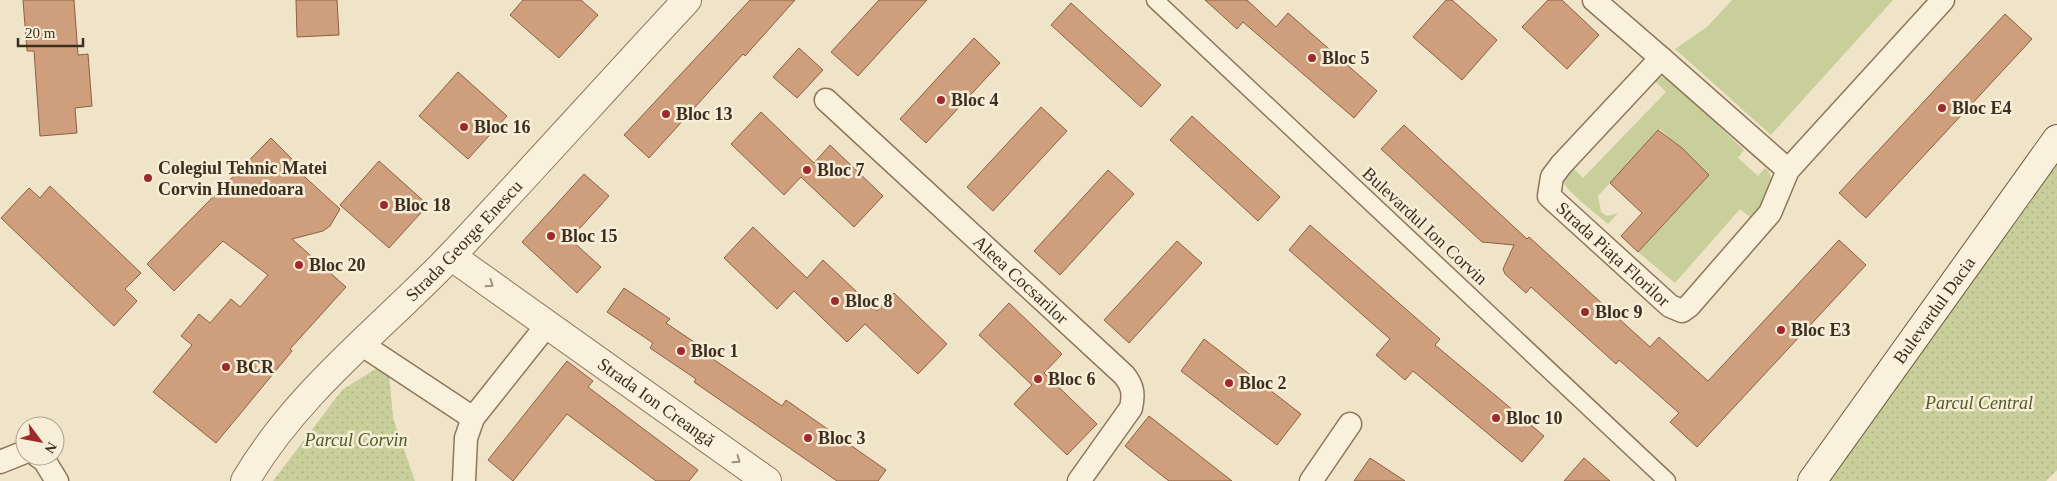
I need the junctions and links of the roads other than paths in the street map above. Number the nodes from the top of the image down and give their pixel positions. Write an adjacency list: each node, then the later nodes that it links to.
1 (686, 0): 9 (street, Strada George Enescu)
2 (1155, 0): 23 (street, Bulevardul Ion Corvin)
3 (1594, 0): 5 (street)
4 (1943, 0): 8 (street, Strada Piața Florilor)
5 (1661, 58): 8 (street); 8 (street, Strada Piața Florilor)
6 (826, 100): 21 (street, Aleea Cocsarilor)
7 (2057, 139): 24 (street, Bulevardul Dacia)
8 (1788, 170)
9 (451, 256): 10 (street, Strada Ion Creangă, one-way to 10); 11 (street, Strada George Enescu)
10 (547, 325): 12 (street); 20 (street, Strada Ion Creangă, one-way to 20)
11 (362, 344): 12 (street); 18 (street, Strada George Enescu)
12 (472, 418): 19 (street)
13 (1350, 424): 22 (street)
14 (15, 456): 15 (street)
15 (0, 462)
16 (48, 466): 17 (street)
17 (57, 481)
18 (245, 481)
19 (464, 481)
20 (767, 481)
21 (1079, 481)
22 (1311, 481)
23 (1667, 481)
24 (1812, 481)

